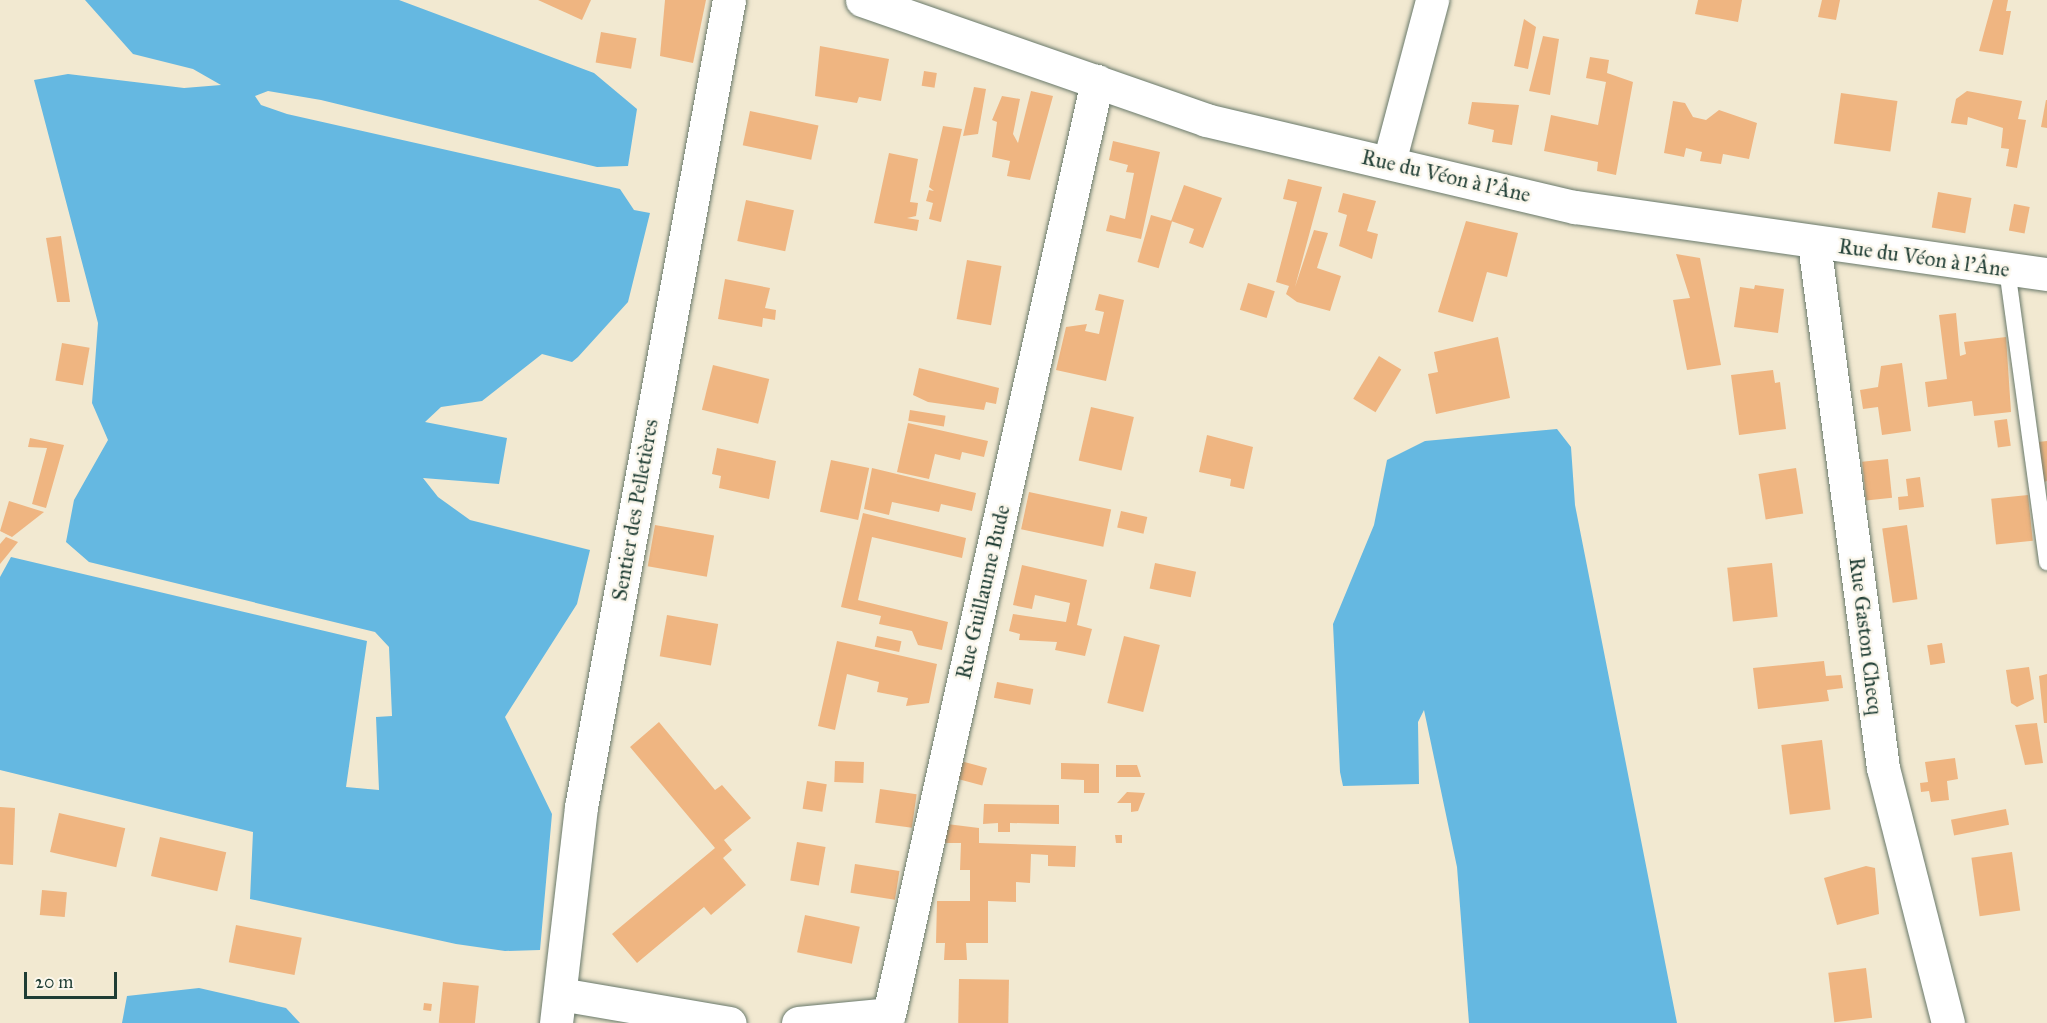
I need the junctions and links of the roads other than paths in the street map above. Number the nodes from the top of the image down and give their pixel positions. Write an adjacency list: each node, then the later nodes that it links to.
1 (729, 0): 10 (street, Sentier des Pelletières)
2 (862, 0): 4 (street, Rue du Véon à l'Âne)
3 (1432, 0): 5 (street)
4 (1097, 81): 5 (street, Rue du Véon à l'Âne); 12 (street, Rue Guillaume Bude)
5 (1389, 162): 6 (street, Rue du Véon à l'Âne)
6 (1814, 243): 7 (street, Rue du Véon à l'Âne); 13 (street, Rue Gaston Checq)
7 (2007, 269): 8 (street, Rue du Véon à l'Âne); 9 (lane)
8 (2047, 274)
9 (2047, 562)
10 (558, 1009): 11 (street)
11 (730, 1023)
12 (798, 1023)
13 (1948, 1023)

